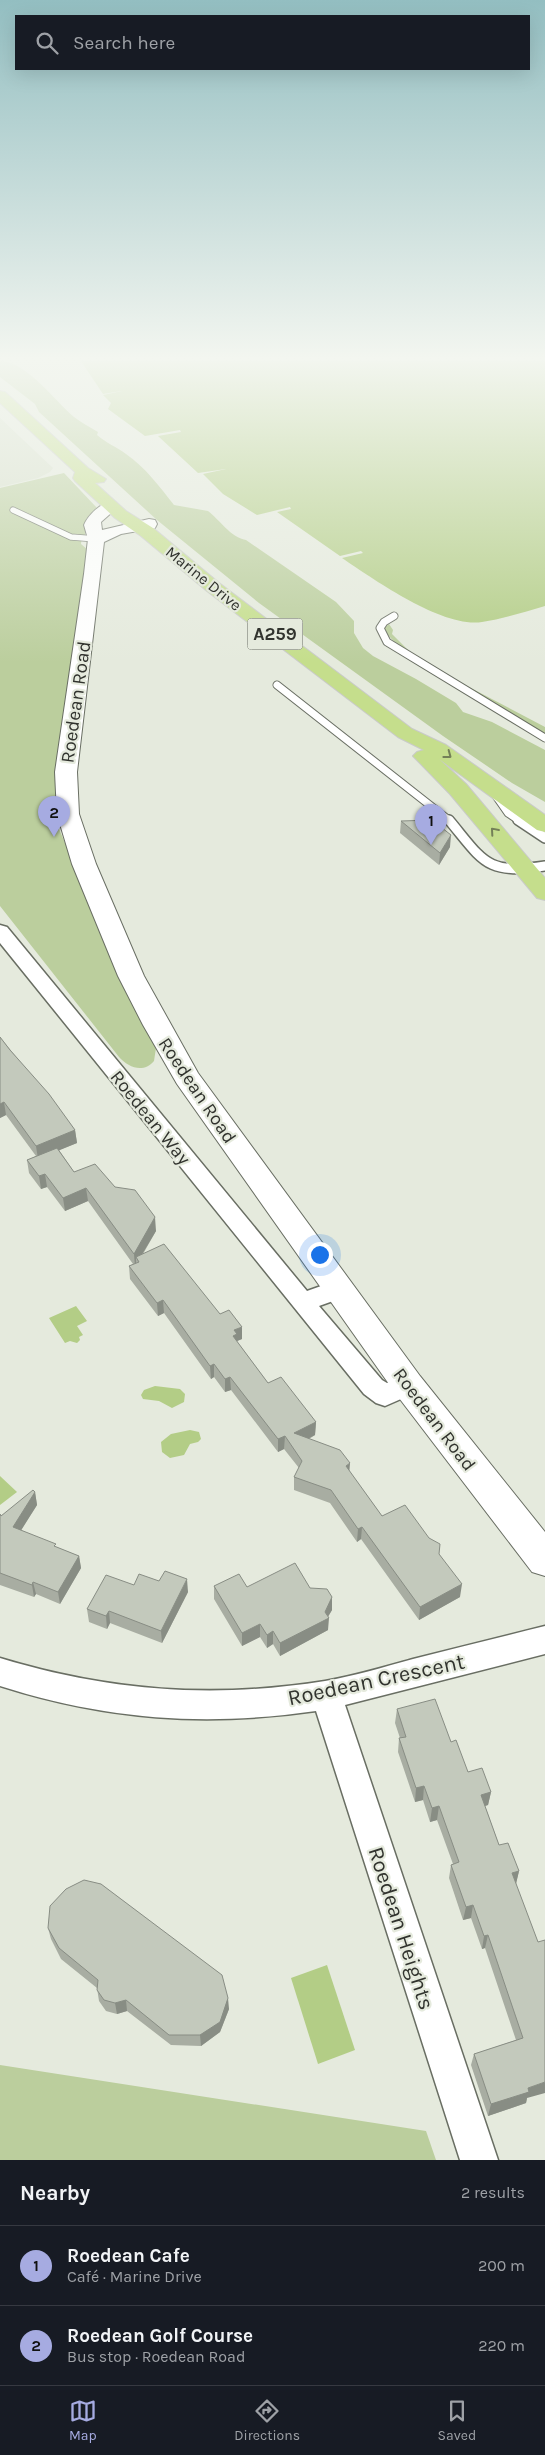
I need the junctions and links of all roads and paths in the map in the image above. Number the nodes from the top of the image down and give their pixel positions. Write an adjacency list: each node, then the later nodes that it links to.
1 (73, 462): 2 (main road, Marine Drive / A259)
2 (83, 471): 3 (main road, Marine Drive / A259); 5 (main road, Marine Drive / A259)
3 (111, 506): 5 (main road, Marine Drive / A259); 6 (main road, Roedean Road)
4 (13, 510): 6 (lane)
5 (144, 528): 6 (main road); 9 (main road, Marine Drive / A259)
6 (96, 539): 17 (main road, Roedean Road)
7 (394, 616): 10 (lane)
8 (277, 685): 14 (lane)
9 (405, 732): 11 (main road, Marine Drive / A259, one-way to 11); 14 (main road, Marine Drive / A259, one-way to 9)
10 (545, 738)
11 (489, 786): 12 (main road, Marine Drive / A259); 13 (lane)
12 (545, 825)
13 (545, 838)
14 (535, 867): 15 (main road, Marine Drive / A259)
15 (545, 893)
16 (0, 931): 18 (street, Roedean Way)
17 (338, 1288): 18 (street); 19 (main road, Roedean Road)
18 (302, 1303): 19 (street, Roedean Way)
19 (408, 1385): 20 (main road, Roedean Road)
20 (545, 1560)
21 (545, 1640): 23 (street, Roedean Crescent)
22 (0, 1672): 23 (street, Roedean Crescent)
23 (326, 1695): 24 (street, Roedean Heights)
24 (479, 2160)

